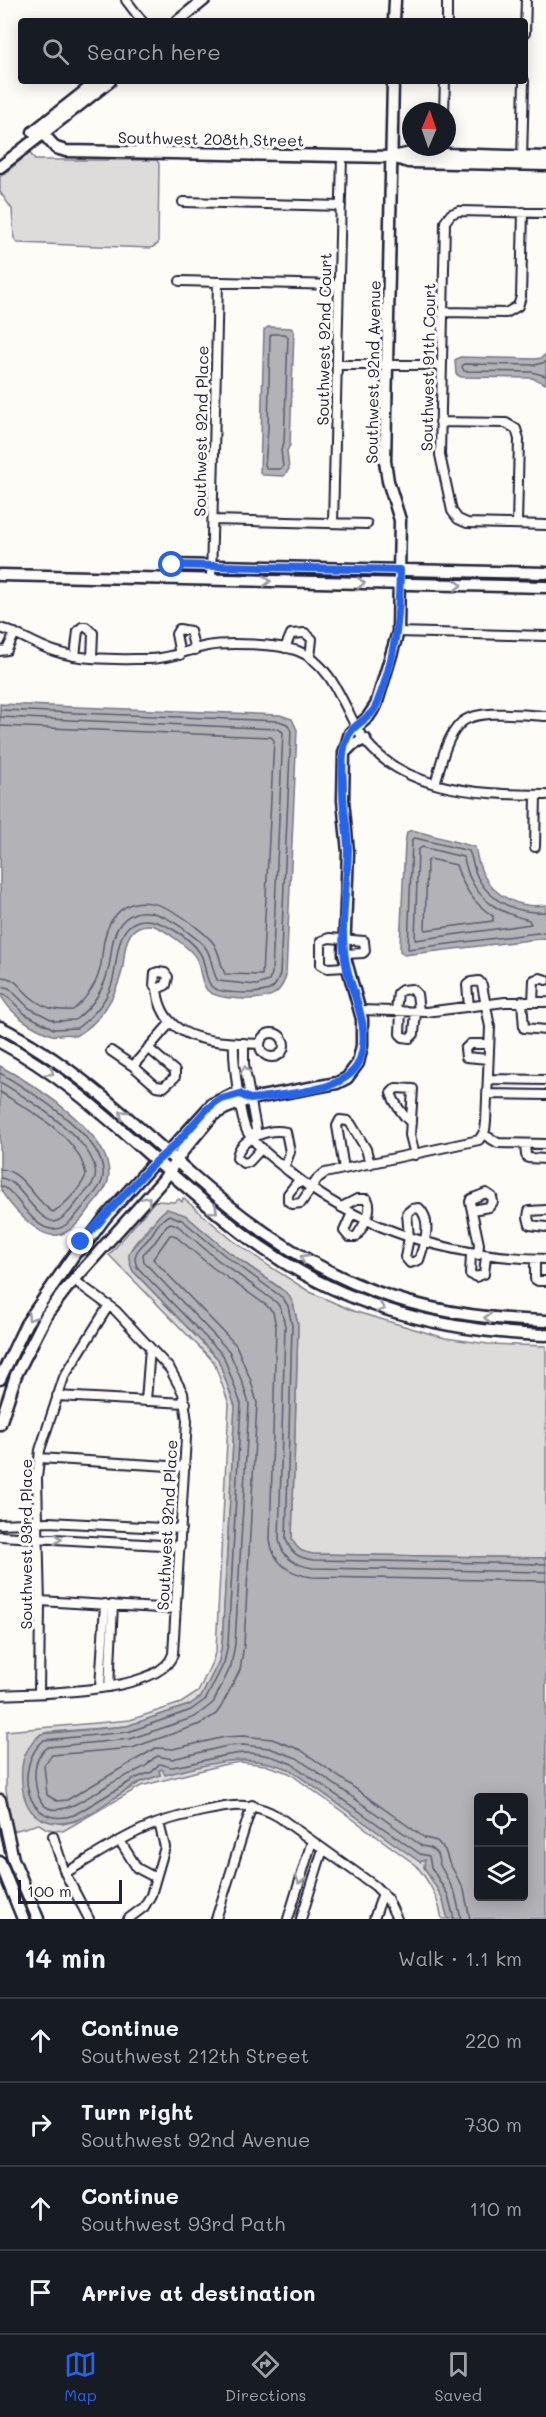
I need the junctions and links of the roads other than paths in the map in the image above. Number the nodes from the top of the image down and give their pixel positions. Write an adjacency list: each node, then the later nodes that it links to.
1 (126, 0): 7 (street)
2 (204, 0): 8 (street)
3 (211, 0): 9 (street)
4 (394, 0): 10 (street)
5 (447, 0): 11 (street)
6 (526, 0): 12 (street)
7 (140, 18)
8 (182, 18)
9 (189, 18)
10 (394, 18)
11 (447, 18)
12 (525, 18)
13 (96, 84): 19 (street)
14 (106, 84): 19 (street)
15 (393, 84): 23 (street, Southwest 92nd Avenue)
16 (445, 84): 18 (street)
17 (524, 84): 26 (street)
18 (444, 102)
19 (41, 131): 22 (street, Southwest 208th Street); 25 (street); 28 (street)
20 (456, 152): 26 (street, Southwest 208th Street)
21 (402, 155): 23 (street, Southwest 208th Street)
22 (342, 156): 23 (street, Southwest 208th Street); 30 (street, Southwest 92nd Court)
23 (393, 157): 26 (street, Southwest 208th Street); 38 (street, Southwest 92nd Avenue)
24 (546, 157): 26 (street, Southwest 208th Street)
25 (0, 158)
26 (522, 160): 27 (street, Southwest 208th Street)
27 (546, 165)
28 (0, 167)
29 (183, 202): 30 (street)
30 (341, 206): 35 (street, Southwest 92nd Court)
31 (523, 212): 32 (street); 36 (street, Southwest 91th Court); 36 (street)
32 (546, 213)
33 (180, 281): 34 (street)
34 (218, 282): 35 (street); 41 (street, Southwest 92nd Place)
35 (339, 285): 37 (street, Southwest 92nd Court)
36 (443, 312): 39 (street, Southwest 91th Court)
37 (337, 365): 38 (street); 42 (street, Southwest 92nd Court)
38 (387, 365): 39 (street); 48 (street, Southwest 92nd Avenue)
39 (442, 365): 40 (street, Southwest 91th Court)
40 (440, 422): 44 (street, Southwest 91th Court); 44 (street)
41 (213, 520): 42 (street); 47 (street, Southwest 92nd Place)
42 (333, 523): 43 (street)
43 (367, 524)
44 (517, 525): 45 (street)
45 (546, 525)
46 (172, 565): 47 (street)
47 (211, 566): 48 (street); 51 (street, Southwest 92nd Place)
48 (400, 570): 49 (street); 52 (street, Southwest 92nd Avenue)
49 (546, 573)
50 (0, 575): 51 (street)
51 (211, 580): 52 (street, one-way to 52)
52 (400, 584): 53 (street, one-way to 53); 55 (street, Southwest 92nd Avenue)
53 (546, 587)
54 (0, 628): 56 (street)
55 (398, 632): 57 (street); 66 (street, Southwest 92nd Avenue)
56 (15, 633): 60 (street); 62 (street)
57 (546, 636)
58 (285, 648): 59 (street); 64 (street); 64 (street)
59 (195, 650): 61 (street); 61 (street)
60 (0, 651)
61 (180, 655): 63 (street)
62 (75, 656): 63 (street); 63 (street)
63 (92, 657)
64 (310, 658): 66 (street)
65 (546, 716): 69 (street)
66 (356, 726): 67 (street); 68 (street, Southwest 92nd Avenue)
67 (365, 740): 68 (street); 69 (street)
68 (344, 753): 73 (street, Southwest 92nd Avenue)
69 (435, 784): 70 (street)
70 (536, 795): 71 (street); 72 (street)
71 (546, 795)
72 (535, 847)
73 (344, 938): 74 (street, Southwest 92nd Avenue); 74 (street); 75 (street)
74 (344, 954): 75 (street, Southwest 92nd Avenue)
75 (346, 967): 83 (street, Southwest 92nd Avenue)
76 (546, 980): 79 (street)
77 (157, 989): 86 (street)
78 (522, 1001): 79 (street); 81 (street); 88 (street)
79 (533, 1002): 80 (street)
80 (546, 1002)
81 (486, 1004): 82 (street); 82 (street); 93 (street)
82 (469, 1007): 85 (street)
83 (360, 1010): 84 (street); 102 (street, Southwest 92nd Avenue)
84 (398, 1011): 85 (street); 85 (street); 85 (street)
85 (418, 1011)
86 (171, 1022): 90 (street); 94 (street)
87 (0, 1027): 109 (street, one-way to 87)
88 (546, 1030)
89 (0, 1042): 112 (street, one-way to 112)
90 (234, 1043): 91 (street); 102 (street)
91 (244, 1043): 92 (street); 102 (street, one-way to 91)
92 (259, 1044)
93 (489, 1044): 96 (street); 96 (street)
94 (148, 1048): 97 (street); 97 (street)
95 (111, 1051): 97 (street)
96 (488, 1059): 98 (street)
97 (133, 1066)
98 (488, 1079): 99 (street); 100 (street)
99 (546, 1080)
100 (487, 1094): 101 (street); 104 (street)
101 (546, 1095)
102 (244, 1099): 105 (street); 109 (street, Southwest 92nd Avenue); 113 (street, Southwest 92nd Avenue)
103 (411, 1123): 103 (street); 110 (street)
104 (483, 1134): 106 (street); 110 (street)
105 (254, 1138): 108 (street); 108 (street); 115 (street)
106 (525, 1144): 107 (street); 111 (street)
107 (546, 1144)
108 (262, 1148): 115 (street)
109 (167, 1152): 112 (street, Southwest 92nd Avenue); 113 (street)
110 (415, 1155): 114 (street)
111 (546, 1160)
112 (157, 1161): 117 (street); 133 (street, Southwest 92nd Avenue)
113 (177, 1161): 117 (street, Southwest 92nd Avenue); 136 (street, one-way to 113)
114 (370, 1164): 116 (street); 116 (street)
115 (284, 1168): 118 (street)
116 (344, 1169): 119 (street)
117 (170, 1172): 131 (street, Southwest 92nd Avenue, one-way to 117); 137 (street, one-way to 137)
118 (299, 1179): 119 (street); 119 (street)
119 (311, 1188): 120 (street)
120 (341, 1207): 123 (street); 124 (street)
121 (472, 1210): 128 (street)
122 (546, 1210): 125 (street)
123 (352, 1213): 124 (street); 124 (street)
124 (366, 1220): 126 (street)
125 (546, 1227)
126 (410, 1238): 127 (street); 127 (street); 127 (street)
127 (425, 1242): 128 (street)
128 (478, 1255): 129 (street)
129 (535, 1259): 130 (street); 132 (street)
130 (546, 1259)
131 (74, 1280): 134 (street, Southwest 92nd Place); 135 (street, Southwest 92nd Avenue)
132 (546, 1281)
133 (50, 1288): 135 (street); 139 (street, Southwest 92nd Avenue, one-way to 139)
134 (110, 1305): 138 (street, Southwest 92nd Place); 140 (street, Southwest 93rd Place)
135 (47, 1314): 143 (street)
136 (546, 1321)
137 (546, 1335)
138 (150, 1348): 141 (street); 142 (street, Southwest 92nd Place)
139 (0, 1380)
140 (57, 1396): 141 (street); 144 (street, Southwest 93rd Place)
141 (146, 1401): 142 (street)
142 (186, 1403): 145 (street, Southwest 92nd Place)
143 (0, 1424)
144 (39, 1458): 145 (street); 146 (street, Southwest 93rd Place)
145 (184, 1467): 148 (street, Southwest 92nd Place)
146 (38, 1523): 147 (street); 148 (street); 150 (street, Southwest 93rd Place)
147 (0, 1524)
148 (181, 1529): 151 (street, Southwest 92nd Place)
149 (0, 1536): 150 (street)
150 (38, 1537): 151 (street, one-way to 151); 152 (street, Southwest 93rd Place)
151 (180, 1546): 154 (street, Southwest 92nd Place)
152 (40, 1601): 153 (street); 156 (street, Southwest 93rd Place)
153 (109, 1604): 154 (street); 155 (street)
154 (176, 1608): 155 (street, Southwest 92nd Place)
155 (104, 1687): 156 (street)
156 (39, 1693): 157 (street)
157 (0, 1695)
158 (0, 1800): 170 (street)
159 (252, 1805): 160 (street); 163 (street); 173 (street)
160 (159, 1822): 162 (street); 167 (street)
161 (53, 1836): 166 (street)
162 (120, 1841): 166 (street); 167 (street)
163 (312, 1841): 164 (street); 174 (street, one-way to 174)
164 (323, 1849): 168 (street); 175 (street)
165 (0, 1862): 169 (street)
166 (65, 1874): 171 (street)
167 (156, 1878): 172 (street)
168 (383, 1893): 176 (street); 177 (street)
169 (23, 1919)
170 (38, 1919)
171 (89, 1919)
172 (128, 1919)
173 (216, 1919)
174 (288, 1919)
175 (301, 1919)
176 (374, 1919)
177 (397, 1919)

